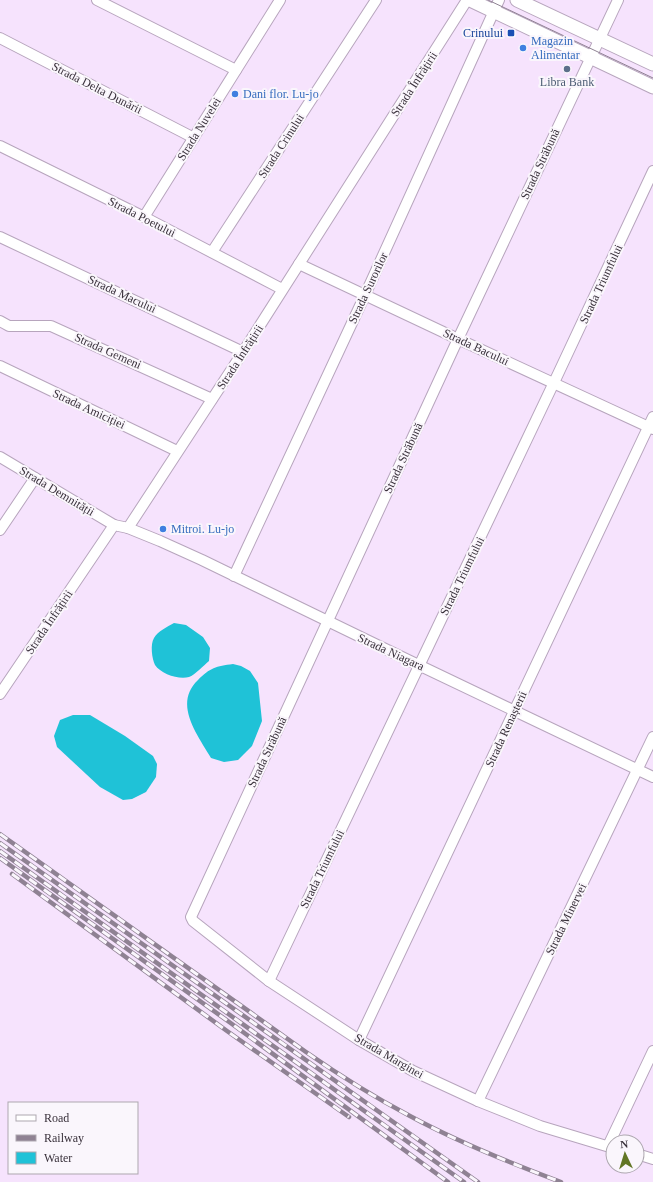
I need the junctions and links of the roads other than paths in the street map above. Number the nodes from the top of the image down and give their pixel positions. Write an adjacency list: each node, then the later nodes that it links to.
1 (97, 0): 11 (street)
2 (280, 0): 11 (street, Strada Nuvelei)
3 (376, 0): 18 (street, Strada Crinului)
4 (469, 0): 7 (main road); 19 (street, Strada Înfrățirii)
5 (517, 0): 9 (main road)
6 (618, 0): 9 (street, Strada Străbună)
7 (496, 6): 9 (main road); 21 (street, Strada Surorilor)
8 (0, 38): 13 (street, Strada Delta Dunării)
9 (595, 49): 10 (main road); 12 (main road); 23 (street, Strada Străbună)
10 (653, 64)
11 (236, 70): 13 (street, Strada Nuvelei)
12 (653, 87)
13 (194, 138): 16 (street, Strada Nuvelei)
14 (0, 146): 16 (street, Strada Poetului)
15 (653, 171): 26 (street, Strada Triumfului)
16 (144, 217): 18 (street, Strada Poetului)
17 (0, 237): 24 (street, Strada Macului)
18 (212, 252): 20 (street, Strada Poetului)
19 (299, 264): 20 (street, Strada Înfrățirii); 21 (street, Strada Bacului)
20 (282, 289): 24 (street, Strada Înfrățirii)
21 (365, 295): 23 (street, Strada Bacului); 35 (street, Strada Surorilor)
22 (0, 322): 27 (street, Strada Gemeni)
23 (458, 339): 26 (street, Strada Bacului); 36 (street, Strada Străbună)
24 (243, 352): 27 (street, Strada Înfrățirii)
25 (0, 366): 29 (street, Strada Amiciției)
26 (554, 384): 28 (street, Strada Bacului); 37 (street, Strada Triumfului)
27 (212, 399): 29 (street, Strada Înfrățirii)
28 (652, 424): 39 (street, Strada Renașterii)
29 (177, 451): 33 (street, Strada Înfrățirii)
30 (0, 457): 31 (street, Strada Demnității)
31 (35, 478): 32 (street, Strada Demnității); 34 (street)
32 (114, 525): 33 (street); 38 (street, Strada Înfrățirii)
33 (128, 528): 35 (street, Strada Niagara)
34 (0, 530)
35 (234, 576): 36 (street, Strada Niagara)
36 (328, 622): 37 (street, Strada Niagara); 43 (street, Strada Străbună)
37 (420, 665): 39 (street, Strada Niagara); 44 (street, Strada Triumfului)
38 (0, 694)
39 (515, 710): 41 (street, Strada Niagara); 45 (street, Strada Renașterii)
40 (653, 737): 41 (street, Strada Minervei)
41 (637, 770): 42 (street, Strada Niagara); 47 (street, Strada Minervei)
42 (653, 777)
43 (191, 917): 44 (street, Strada Marginei)
44 (269, 980): 45 (street, Strada Marginei)
45 (359, 1040): 47 (street, Strada Marginei)
46 (653, 1051): 48 (street)
47 (478, 1101): 49 (street, Strada Marginei)
48 (616, 1134)
49 (605, 1146)

